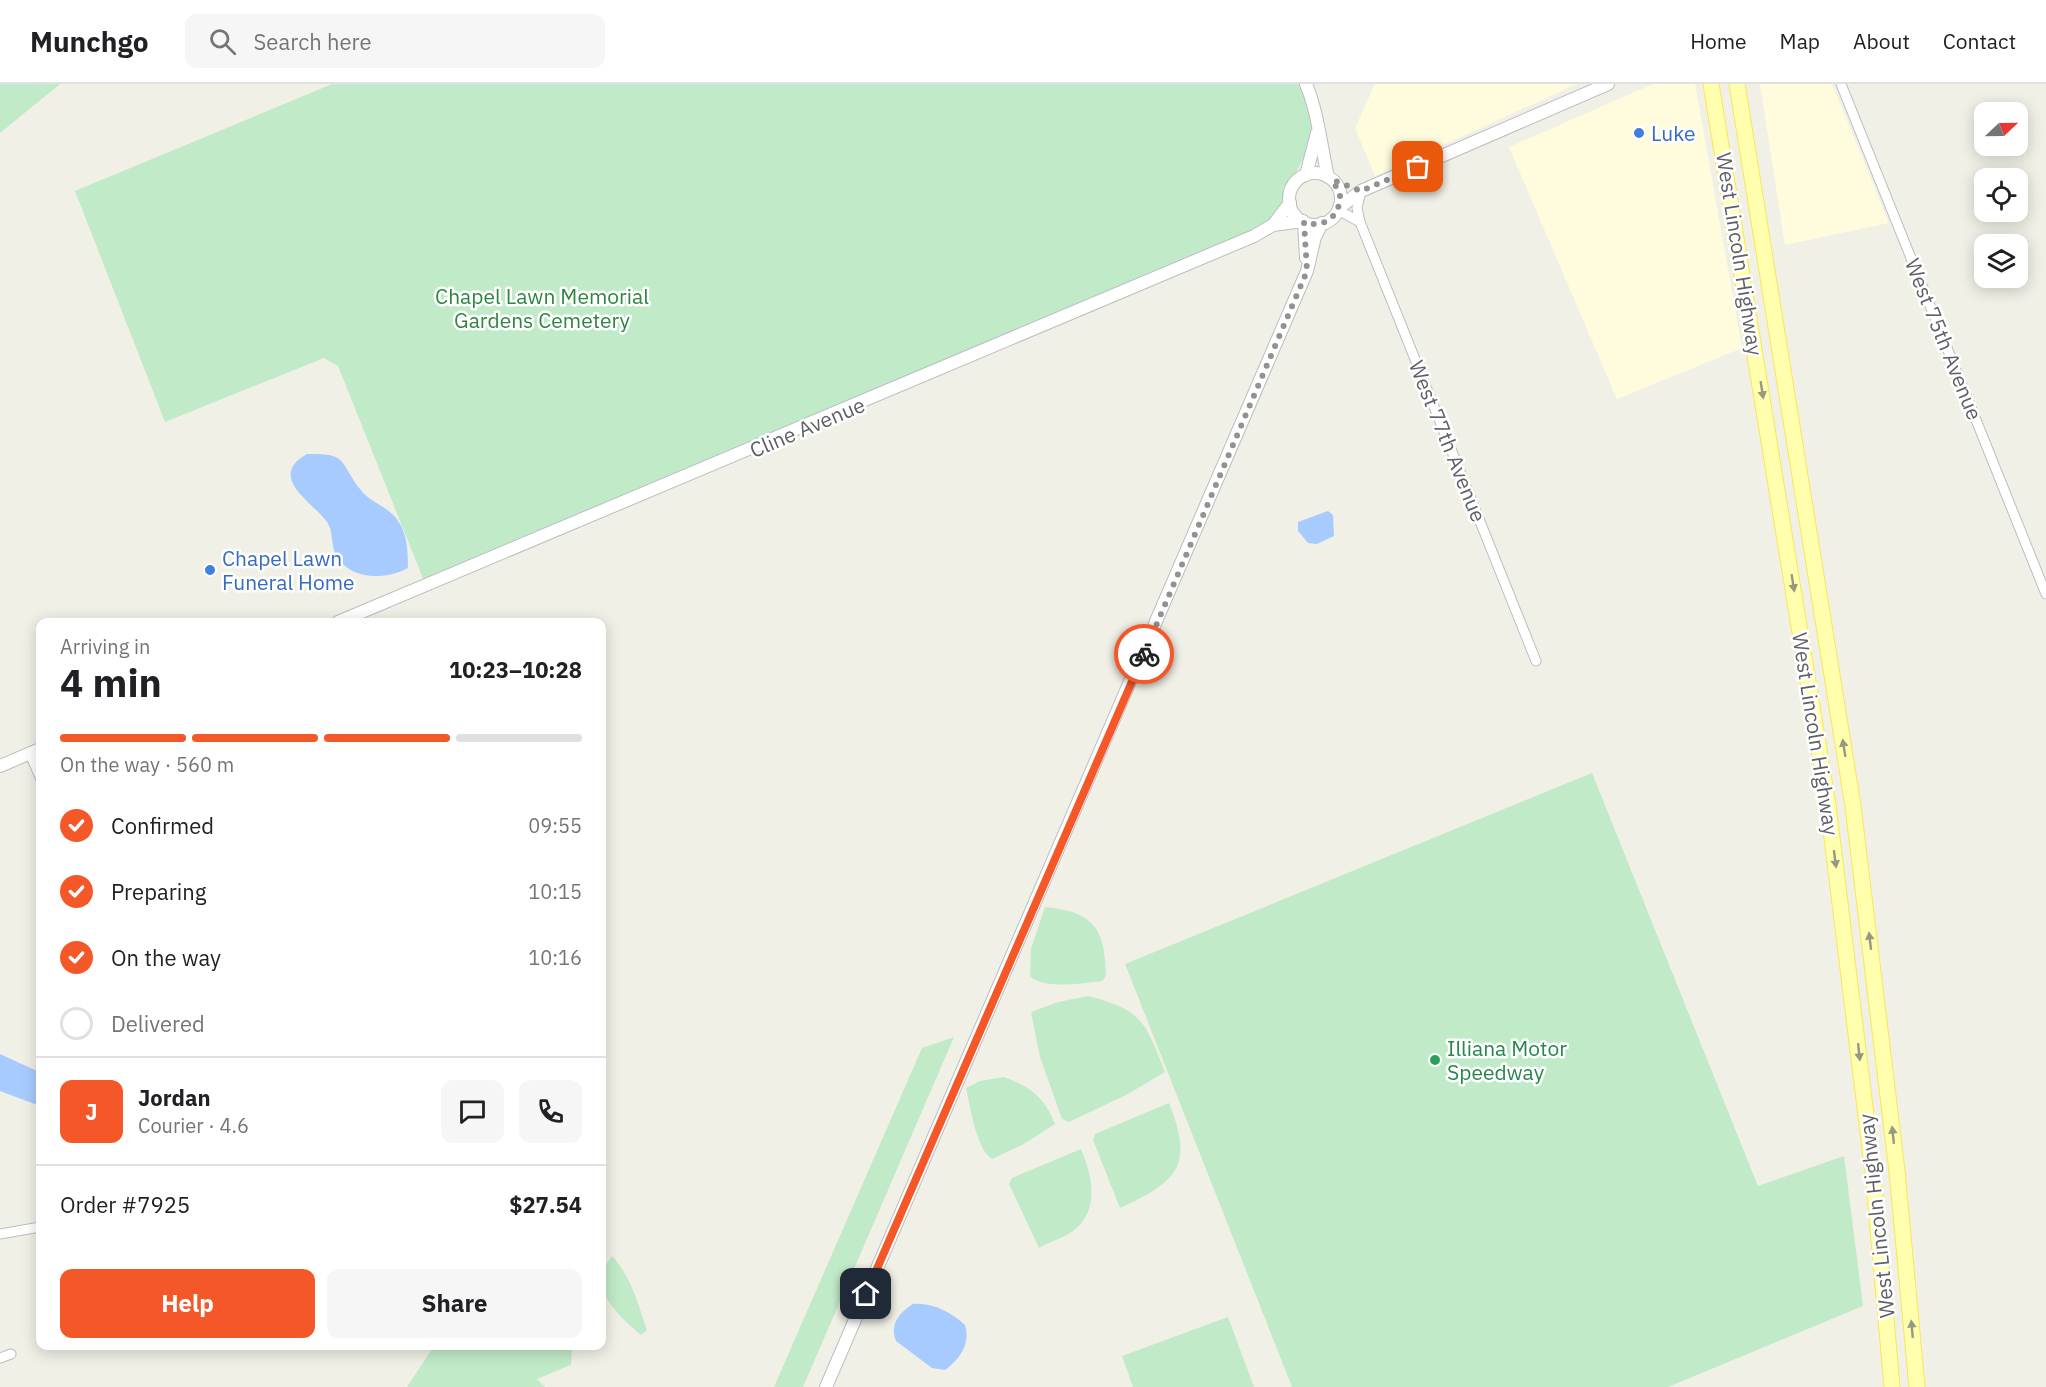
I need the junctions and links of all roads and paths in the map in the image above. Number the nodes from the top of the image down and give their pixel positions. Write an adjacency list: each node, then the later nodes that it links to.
1 (1306, 84): 6 (street)
2 (1608, 84): 9 (street)
3 (1712, 84): 27 (main road, West Lincoln Highway, one-way to 27)
4 (1737, 84): 28 (main road, West Lincoln Highway, one-way to 4)
5 (1841, 84): 17 (street, West 75th Avenue)
6 (1317, 132): 7 (street); 8 (street)
7 (1306, 175): 8 (street); 10 (street)
8 (1330, 178): 9 (street); 11 (street)
9 (1361, 191): 11 (street); 13 (street, West 77th Avenue)
10 (1290, 203): 12 (street); 15 (street, Cline Avenue)
11 (1338, 209): 13 (street); 14 (street)
12 (1303, 222): 14 (street); 15 (street, Cline Avenue); 16 (street)
13 (1360, 222): 19 (street, West 77th Avenue)
14 (1322, 223): 16 (street)
15 (1273, 225): 18 (street, Cline Avenue)
16 (1307, 271): 26 (street)
17 (2046, 594)
18 (348, 618)
19 (1536, 662)
20 (35, 751): 21 (street)
21 (0, 766)
22 (36, 1228): 23 (street)
23 (0, 1234)
24 (10, 1354): 25 (street)
25 (0, 1358)
26 (826, 1387)
27 (1892, 1387)
28 (1917, 1387)

